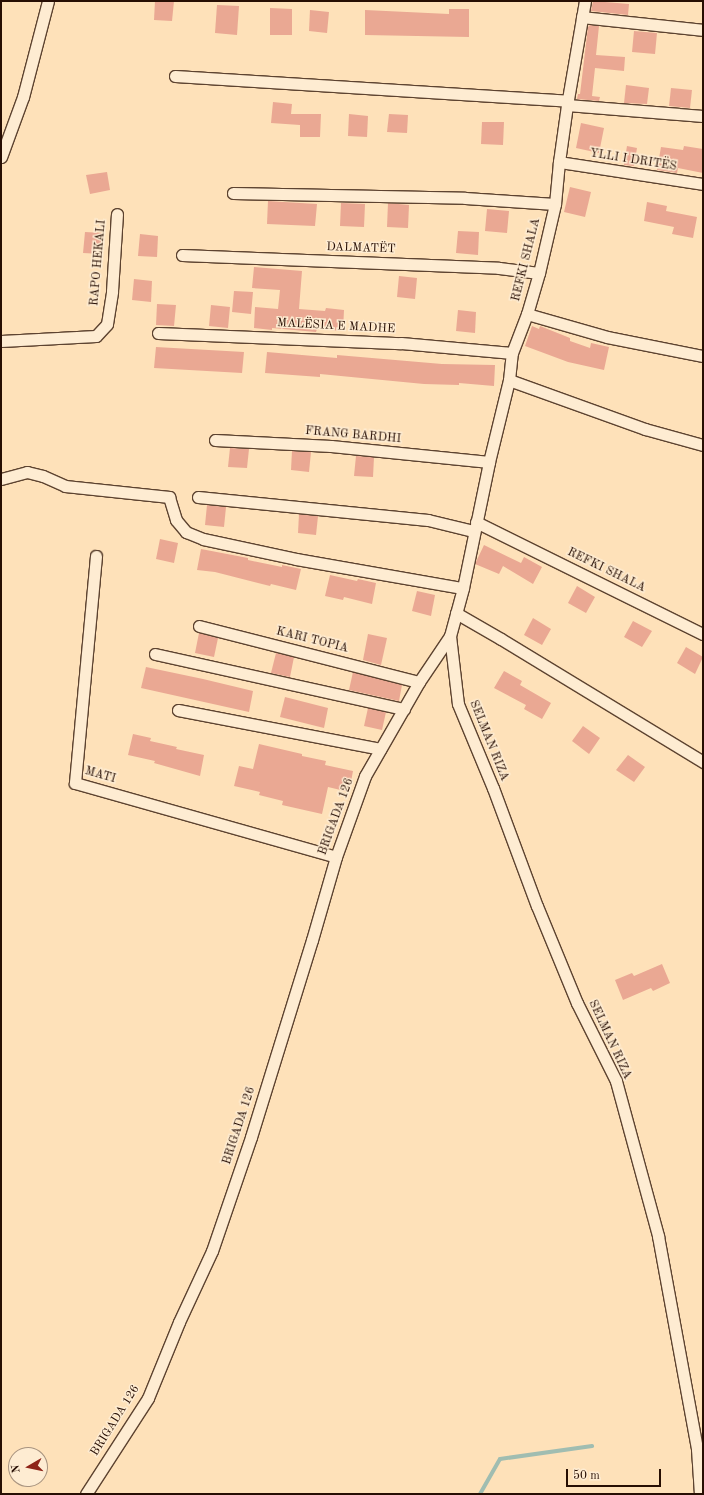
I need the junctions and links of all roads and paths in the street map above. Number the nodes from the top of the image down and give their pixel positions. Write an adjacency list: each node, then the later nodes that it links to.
1 (48, 1): 8 (street)
2 (585, 1): 3 (street, REFKI SHALA)
3 (582, 17): 4 (street); 6 (street, REFKI SHALA)
4 (703, 30)
5 (175, 76): 6 (street)
6 (567, 103): 7 (street); 9 (street, REFKI SHALA)
7 (703, 116)
8 (1, 157)
9 (559, 162): 10 (street, YLLI I DRITËS); 12 (street, REFKI SHALA)
10 (703, 184)
11 (232, 193): 12 (street)
12 (555, 204): 15 (street, REFKI SHALA)
13 (116, 214): 18 (street, RAPO HEKALI)
14 (182, 255): 15 (street, DALMATËT)
15 (539, 273): 16 (street, REFKI SHALA)
16 (527, 314): 19 (street, REFKI SHALA); 20 (street)
17 (158, 333): 19 (street, MALËSIA E MADHE)
18 (1, 341)
19 (512, 353): 21 (street, REFKI SHALA)
20 (703, 356)
21 (509, 380): 23 (street); 24 (street, REFKI SHALA)
22 (216, 440): 24 (street, FRANG BARDHI)
23 (703, 445)
24 (489, 462): 27 (street, REFKI SHALA)
25 (1, 478): 29 (street)
26 (198, 498): 27 (street)
27 (475, 526): 29 (street, REFKI SHALA); 32 (street, REFKI SHALA)
28 (96, 556): 40 (street, MATI)
29 (463, 588): 30 (street, REFKI SHALA)
30 (456, 613): 33 (street, REFKI SHALA); 39 (street)
31 (199, 626): 35 (street, KARI TOPIA)
32 (703, 634)
33 (450, 636): 35 (street, BRIGADA 126); 42 (street, SELMAN RIZA)
34 (155, 654): 37 (street)
35 (419, 682): 37 (street, BRIGADA 126)
36 (178, 710): 38 (street)
37 (404, 710): 38 (street, BRIGADA 126)
38 (380, 749): 40 (street, BRIGADA 126)
39 (703, 762)
40 (336, 857): 41 (street, BRIGADA 126)
41 (86, 1494)
42 (700, 1494)

